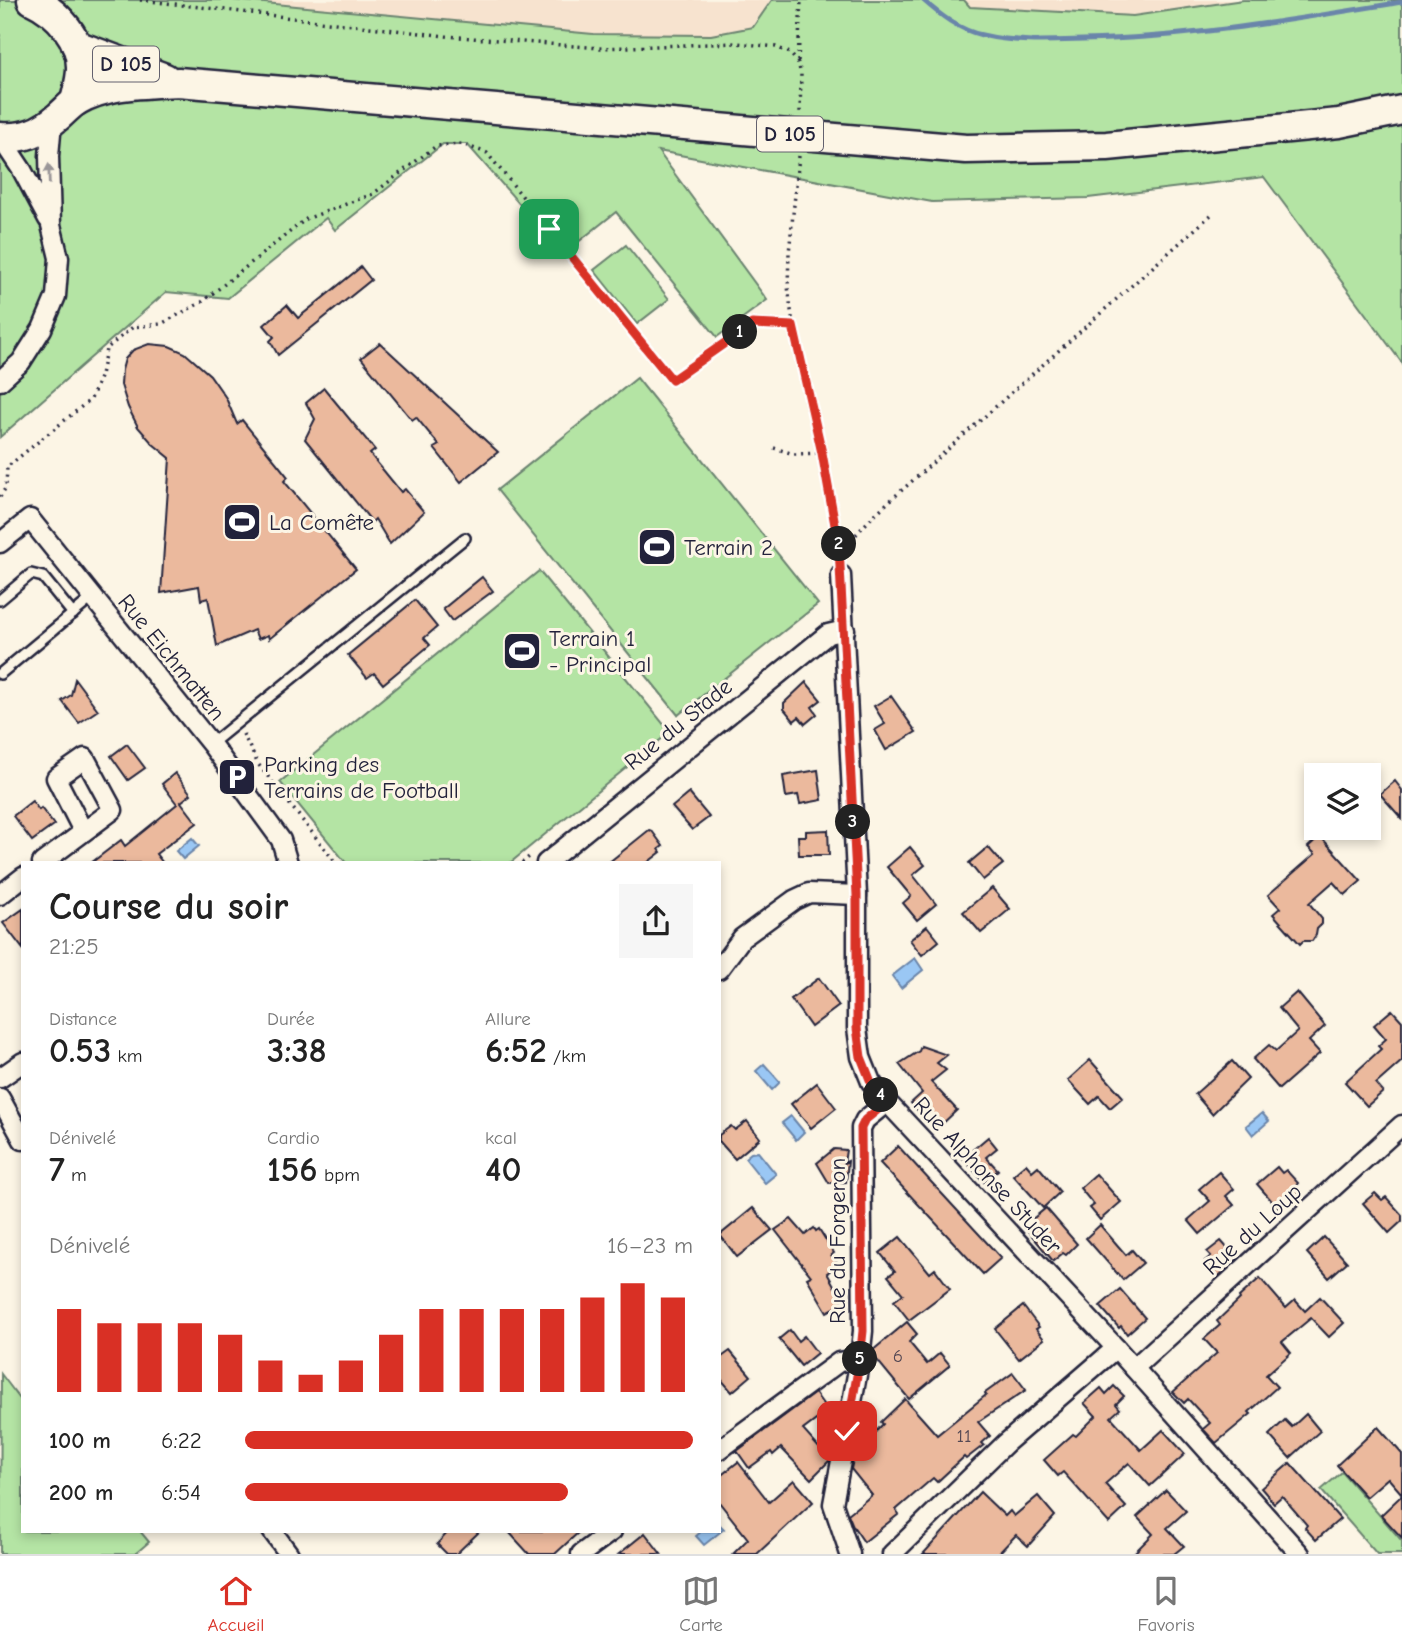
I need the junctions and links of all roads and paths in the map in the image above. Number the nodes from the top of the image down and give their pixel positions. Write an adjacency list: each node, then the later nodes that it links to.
1 (140, 0): 4 (path)
2 (801, 0): 6 (path)
3 (35, 1): 5 (main road)
4 (148, 1): 6 (path)
5 (76, 45): 7 (main road, D 105); 8 (main road)
6 (798, 63): 10 (path)
7 (178, 82): 8 (main road, D 105); 9 (main road, D 105)
8 (75, 102): 11 (main road)
9 (1402, 110)
10 (800, 112)
11 (52, 122): 12 (main road); 15 (street, one-way to 11)
12 (0, 137): 15 (street)
13 (799, 156): 16 (path)
14 (1211, 215): 23 (path)
15 (51, 225): 17 (street)
16 (793, 326): 19 (path); 20 (path)
17 (0, 381)
18 (775, 448): 19 (path)
19 (822, 453): 23 (path)
20 (0, 497)
21 (465, 538): 30 (lane)
22 (0, 543): 25 (street, Rue Eichmatten)
23 (839, 547): 24 (path)
24 (841, 575): 28 (street, Rue Alphonse Studer)
25 (93, 597): 27 (lane); 31 (street, Rue Eichmatten)
26 (0, 600): 27 (lane)
27 (73, 614): 29 (lane)
28 (845, 630): 36 (street, Rue du Stade); 39 (street, Rue Alphonse Studer)
29 (0, 674)
30 (237, 723): 31 (lane); 35 (path)
31 (211, 744): 34 (street, Rue Eichmatten)
32 (83, 831): 33 (street)
33 (45, 861)
34 (287, 861)
35 (334, 861)
36 (548, 861)
37 (21, 879): 38 (street)
38 (0, 895)
39 (857, 895): 40 (street); 43 (street, Rue Alphonse Studer)
40 (721, 966)
41 (21, 1063): 42 (street)
42 (0, 1078)
43 (887, 1102): 47 (street, Rue Alphonse Studer); 48 (street, Rue du Forgeron)
44 (3, 1110): 46 (street)
45 (1402, 1125): 49 (street, Rue du Loup)
46 (21, 1137)
47 (1116, 1348): 49 (street, Rue Alphonse Studer); 56 (street)
48 (860, 1359): 50 (street); 55 (street, Rue du Forgeron)
49 (1134, 1368): 57 (street, Rue Alphonse Studer)
50 (721, 1449)
51 (273, 1533): 53 (street)
52 (609, 1533): 54 (street)
53 (289, 1554)
54 (581, 1554)
55 (850, 1554)
56 (892, 1554)
57 (1300, 1554)

